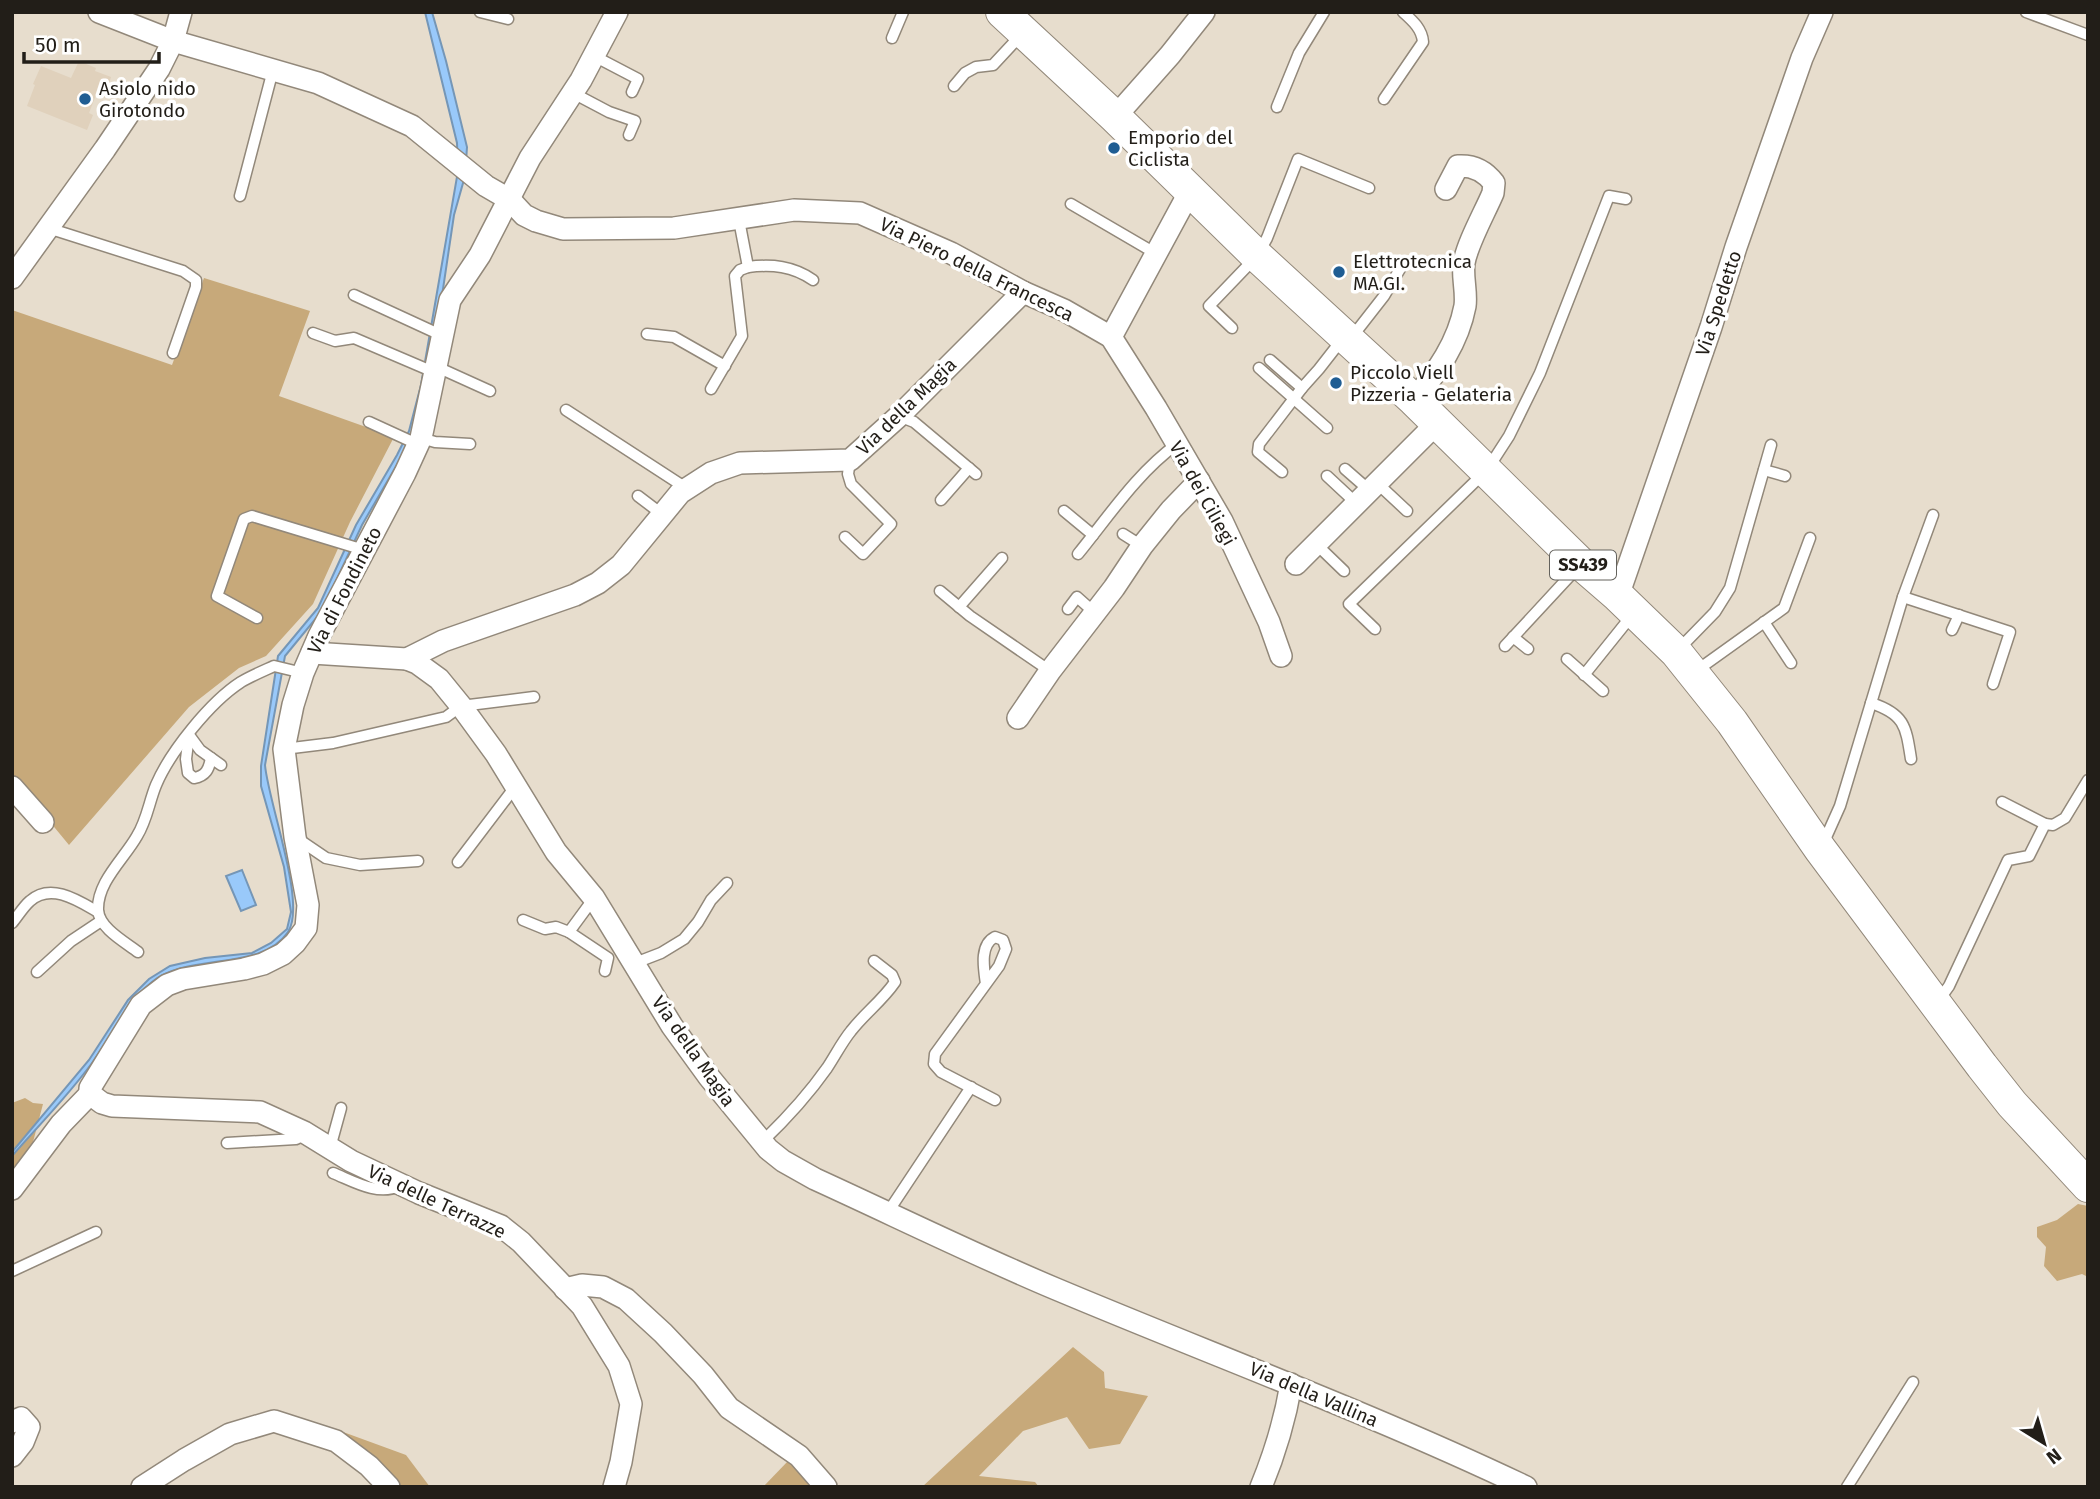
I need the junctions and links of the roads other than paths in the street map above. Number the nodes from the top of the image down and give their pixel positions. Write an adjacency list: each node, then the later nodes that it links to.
1 (99, 12): 15 (street, Via Piero della Francesca)
2 (181, 12): 15 (street)
3 (481, 12): 11 (lane)
4 (617, 12): 16 (street, Via di Fondineto)
5 (903, 12): 14 (lane)
6 (1204, 12): 23 (street)
7 (1324, 12): 22 (lane)
8 (1403, 12): 21 (lane)
9 (1822, 12): 97 (street, Via Spedetto)
10 (2026, 12): 13 (lane)
11 (508, 19)
12 (1013, 22): 18 (lane); 23 (main road, SS439)
13 (2088, 35)
14 (892, 37)
15 (173, 41): 17 (street, Via Piero della Francesca); 33 (street)
16 (594, 56): 19 (lane); 20 (street, Via di Fondineto)
17 (273, 70): 28 (lane); 30 (street, Via Piero della Francesca)
18 (954, 86)
19 (632, 92)
20 (573, 93): 24 (lane); 30 (street, Via di Fondineto)
21 (1384, 99)
22 (1277, 107)
23 (1115, 117): 27 (main road, SS439)
24 (629, 135)
25 (1369, 188): 35 (lane)
26 (1446, 189): 57 (street)
27 (1190, 191): 34 (street); 35 (main road, SS439)
28 (240, 196)
29 (1626, 199): 69 (lane)
30 (510, 200): 32 (street, Via Piero della Francesca); 44 (street, Via di Fondineto)
31 (1072, 204): 34 (lane)
32 (739, 220): 36 (lane); 40 (street, Via Piero della Francesca)
33 (48, 228): 38 (street); 48 (lane)
34 (1155, 253): 46 (street)
35 (1257, 256): 42 (lane); 47 (main road, SS439)
36 (748, 267): 39 (lane); 50 (lane)
37 (1400, 269): 47 (lane)
38 (12, 278)
39 (813, 280)
40 (1023, 292): 46 (street, Via Piero della Francesca); 59 (street, Via della Magia)
41 (354, 295): 44 (lane)
42 (1232, 328)
43 (313, 333): 52 (lane)
44 (436, 333): 52 (street, Via di Fondineto)
45 (647, 334): 50 (lane)
46 (1111, 337): 65 (street, Via dei Ciliegi)
47 (1344, 337): 53 (lane); 57 (main road, SS439)
48 (173, 353)
49 (1270, 360): 53 (lane)
50 (725, 366): 54 (lane)
51 (1259, 368): 56 (lane)
52 (431, 369): 55 (lane); 63 (street, Via di Fondineto)
53 (1302, 387): 56 (lane)
54 (710, 390)
55 (490, 391)
56 (1294, 399): 62 (lane); 71 (lane)
57 (1414, 400): 61 (main road, SS439)
58 (566, 410): 75 (lane)
59 (899, 416): 67 (street, Via della Magia); 78 (lane)
60 (369, 422): 63 (lane)
61 (1436, 424): 69 (main road, SS439); 76 (street)
62 (1327, 428)
63 (413, 440): 64 (lane); 89 (street, Via di Fondineto)
64 (470, 444)
65 (1177, 444): 74 (street, Via dei Ciliegi); 84 (lane)
66 (1770, 444): 70 (lane)
67 (850, 460): 75 (street, Via della Magia); 85 (lane)
68 (1345, 469): 76 (lane)
69 (1487, 470): 93 (main road, SS439); 104 (lane)
70 (1764, 470): 73 (lane); 111 (lane)
71 (1282, 472)
72 (1327, 476): 76 (lane)
73 (1785, 476)
74 (1199, 481): 88 (street); 108 (street, Via dei Ciliegi)
75 (686, 488): 81 (street, Via della Magia)
76 (1367, 492): 79 (lane); 87 (street)
77 (638, 496): 81 (lane)
78 (941, 500)
79 (1407, 510)
80 (1064, 511): 84 (lane)
81 (663, 515): 109 (street, Via della Magia)
82 (1933, 515): 96 (lane)
83 (1124, 534): 88 (lane)
84 (1093, 535): 90 (lane)
85 (845, 537)
86 (1810, 538): 103 (lane)
87 (1316, 544): 92 (street); 94 (lane)
88 (1142, 546): 100 (street)
89 (354, 547): 102 (lane); 107 (street, Via di Fondineto)
90 (1078, 554)
91 (1002, 558): 98 (lane)
92 (1296, 564)
93 (1581, 564): 97 (main road, SS439); 106 (lane)
94 (1344, 571)
95 (940, 591): 98 (lane)
96 (1903, 597): 101 (lane); 119 (lane)
97 (1626, 604): 111 (main road, SS439); 115 (lane)
98 (960, 607): 114 (lane)
99 (1068, 609): 100 (lane)
100 (1095, 613): 114 (street)
101 (1958, 615): 105 (lane); 116 (lane)
102 (257, 618)
103 (1764, 622): 111 (lane); 112 (lane)
104 (1375, 629)
105 (1952, 630)
106 (1528, 649)
107 (312, 653): 109 (street, Via della Magia); 113 (street, Via di Fondineto)
108 (1281, 656)
109 (407, 659): 120 (street, Via della Magia)
110 (1567, 659): 115 (lane)
111 (1684, 663): 132 (main road, SS439)
112 (1791, 663)
113 (300, 671): 122 (lane); 123 (street, Via di Fondineto)
114 (1050, 671): 121 (street)
115 (1584, 675): 117 (lane)
116 (1993, 684)
117 (1603, 691)
118 (534, 697): 120 (lane)
119 (1871, 704): 124 (lane); 132 (lane)
120 (461, 706): 123 (lane); 127 (street, Via della Magia)
121 (1018, 718)
122 (189, 735): 122 (lane); 137 (lane)
123 (284, 749): 131 (street, Via di Fondineto)
124 (1911, 759)
125 (2088, 780): 130 (lane)
126 (12, 787): 129 (street)
127 (515, 787): 134 (lane); 136 (street, Via della Magia)
128 (2002, 802): 130 (lane)
129 (43, 822)
130 (2045, 824): 147 (lane)
131 (295, 836): 133 (lane); 149 (street, Via di Fondineto)
132 (1820, 849): 147 (main road, SS439)
133 (418, 861)
134 (458, 862)
135 (727, 883): 143 (lane)
136 (594, 898): 140 (lane); 143 (street, Via della Magia)
137 (100, 916): 139 (lane); 141 (lane); 145 (lane)
138 (523, 920): 140 (lane)
139 (12, 923)
140 (569, 932): 144 (lane)
141 (138, 952)
142 (874, 961): 153 (lane)
143 (635, 963): 153 (street, Via della Magia)
144 (605, 971)
145 (37, 972)
146 (986, 984): 148 (lane)
147 (1936, 1003): 158 (main road, SS439)
148 (971, 1087): 150 (lane); 160 (lane)
149 (90, 1094): 152 (street, Via delle Terrazze); 159 (street, Via di Fondineto)
150 (995, 1100)
151 (341, 1108): 155 (lane)
152 (307, 1134): 154 (lane); 155 (street, Via delle Terrazze)
153 (762, 1142): 160 (street, Via della Magia)
154 (228, 1143)
155 (330, 1148): 157 (street, Via delle Terrazze)
156 (332, 1173): 157 (lane)
157 (403, 1185): 163 (street, Via delle Terrazze)
158 (2088, 1186)
159 (12, 1189)
160 (888, 1212): 164 (street, Via della Magia)
161 (96, 1232): 162 (lane)
162 (12, 1271)
163 (565, 1289): 171 (street, Via delle Terrazze); 172 (street)
164 (1099, 1307): 166 (street, Via della Vallina)
165 (1913, 1382): 175 (lane)
166 (1291, 1384): 173 (street); 174 (street, Via della Vallina)
167 (12, 1422): 168 (street)
168 (12, 1455)
169 (142, 1487): 170 (street)
170 (389, 1487)
171 (614, 1487)
172 (826, 1487)
173 (1261, 1487)
174 (1526, 1487)
175 (1847, 1487)

